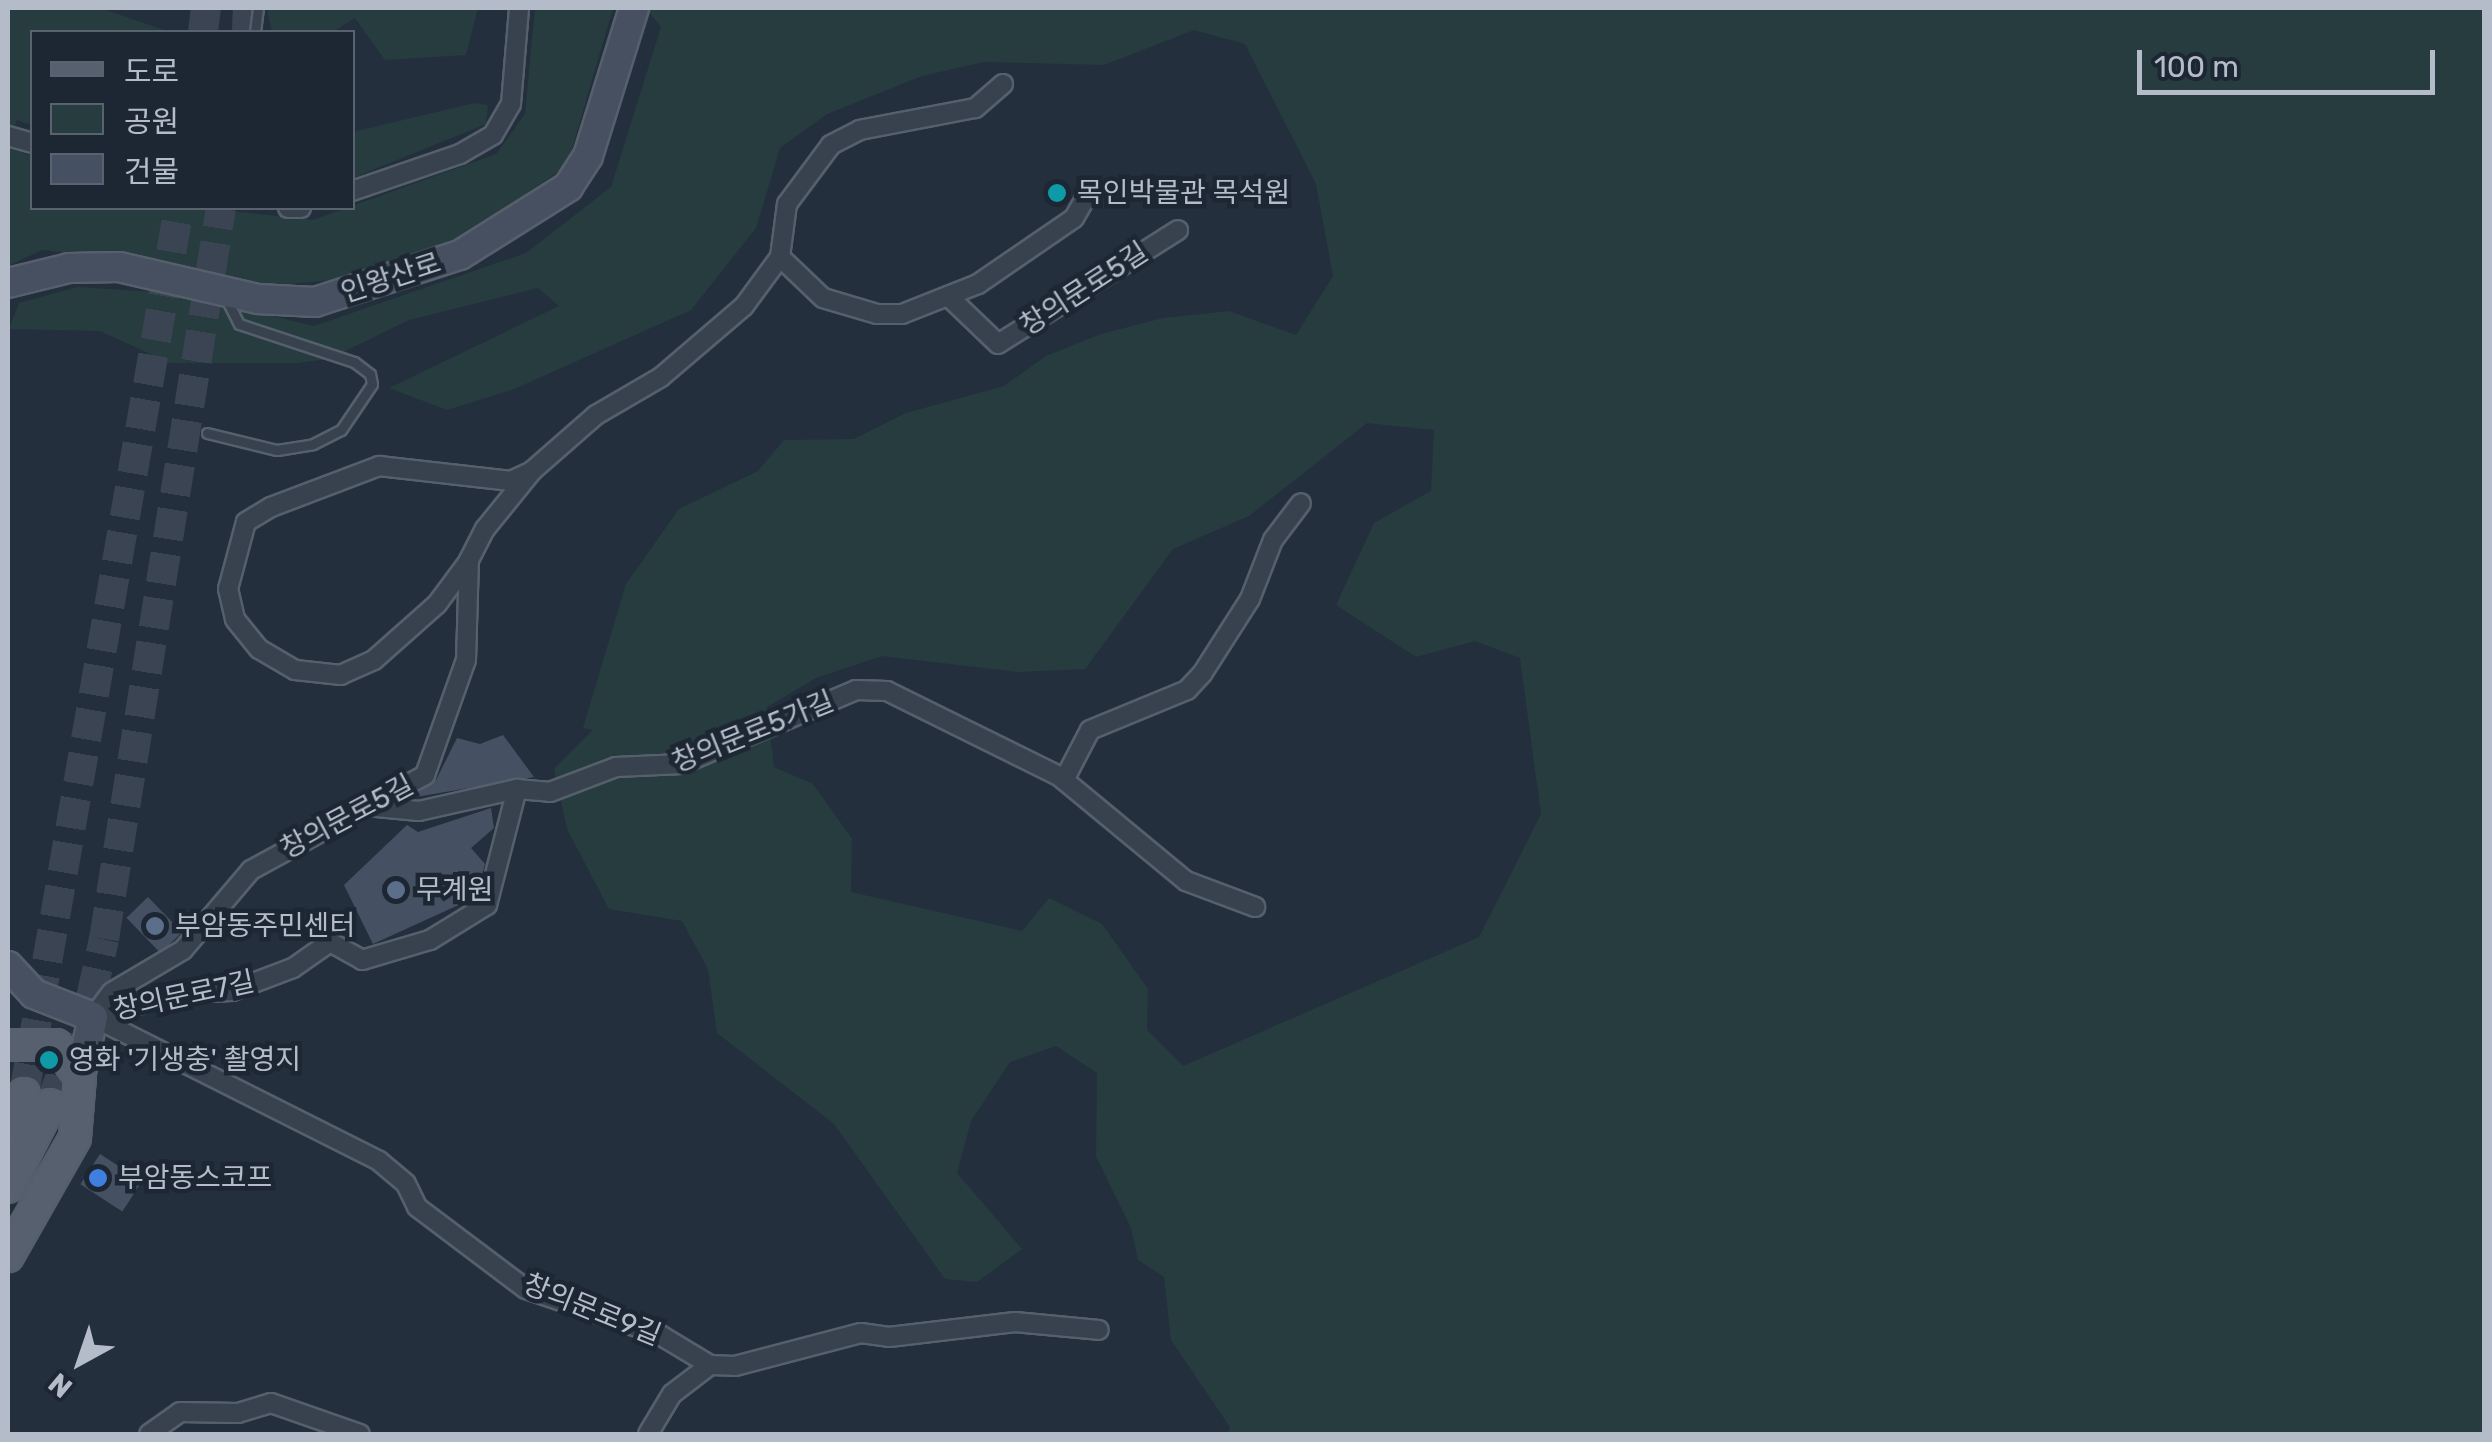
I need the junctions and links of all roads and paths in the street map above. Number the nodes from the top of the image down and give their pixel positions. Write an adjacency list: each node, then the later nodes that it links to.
1 (519, 8): 4 (street)
2 (634, 8): 9 (street, 인왕산로)
3 (1003, 84): 7 (street, 창의문로5길)
4 (355, 190)
5 (1090, 190): 10 (street)
6 (1178, 230): 10 (street, 창의문로5길)
7 (780, 257): 10 (street); 12 (street, 창의문로5길)
8 (8, 283): 9 (street, 인왕산로)
9 (222, 290): 11 (lane)
10 (948, 296)
11 (207, 433)
12 (532, 471): 14 (street, 창의문로5길); 14 (street)
13 (1301, 503): 15 (street)
14 (469, 560): 17 (street, 창의문로5길)
15 (1064, 780): 16 (street, 창의문로5가길); 18 (street, 창의문로5가길)
16 (517, 789): 17 (street, 창의문로5가길); 20 (street, 창의문로7길)
17 (366, 806): 20 (street, 창의문로5길)
18 (1255, 907)
19 (8, 966): 20 (street)
20 (93, 1018): 22 (street); 27 (street, 창의문로9길)
21 (8, 1045): 22 (main road)
22 (80, 1077): 25 (main road)
23 (8, 1135): 24 (main road)
24 (8, 1186)
25 (8, 1256)
26 (1099, 1330): 27 (street)
27 (710, 1365): 30 (street)
28 (149, 1434): 29 (street)
29 (360, 1434)
30 (648, 1434)

